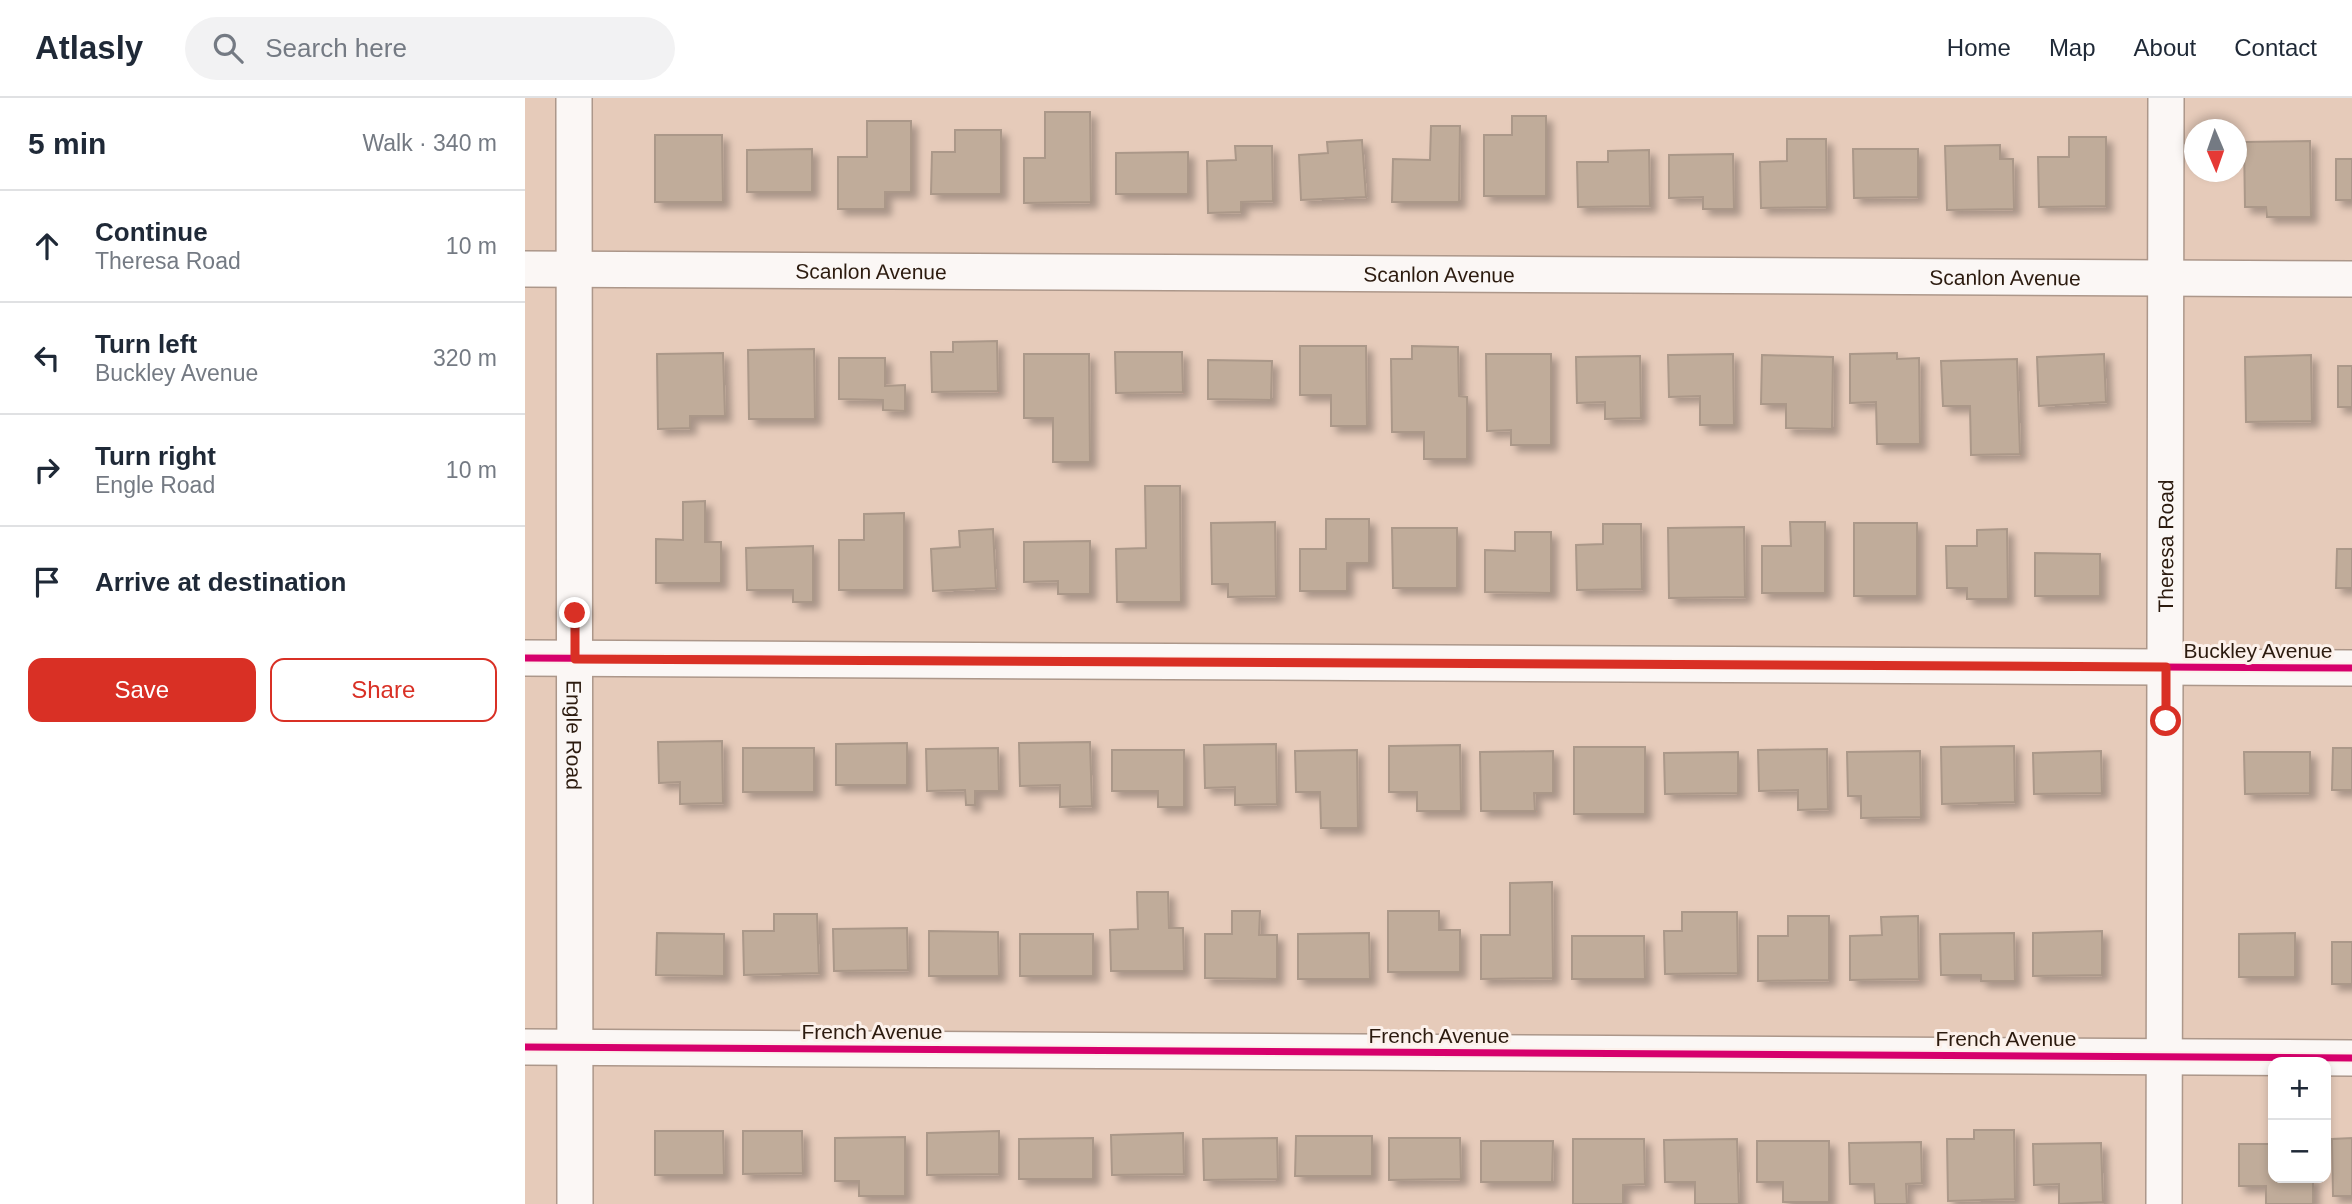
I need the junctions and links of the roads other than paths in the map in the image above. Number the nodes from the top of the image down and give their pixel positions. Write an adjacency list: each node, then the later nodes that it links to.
1 (574, 98): 4 (street, Engle Road)
2 (2166, 98): 5 (street, Theresa Road)
3 (525, 269): 4 (street, Scanlon Avenue)
4 (574, 270): 5 (street, Scanlon Avenue); 8 (street, Engle Road)
5 (2166, 279): 6 (street, Scanlon Avenue); 9 (street, Theresa Road)
6 (2352, 279)
7 (525, 658): 8 (street, Buckley Avenue)
8 (575, 659): 9 (street, Buckley Avenue); 12 (street, Engle Road)
9 (2166, 667): 10 (street, Buckley Avenue); 13 (street, Theresa Road)
10 (2352, 668)
11 (525, 1047): 12 (street, French Avenue)
12 (575, 1047): 13 (street, French Avenue); 15 (street, Engle Road)
13 (2166, 1056): 14 (street, French Avenue); 16 (street, Theresa Road)
14 (2352, 1058)
15 (575, 1204)
16 (2164, 1204)

